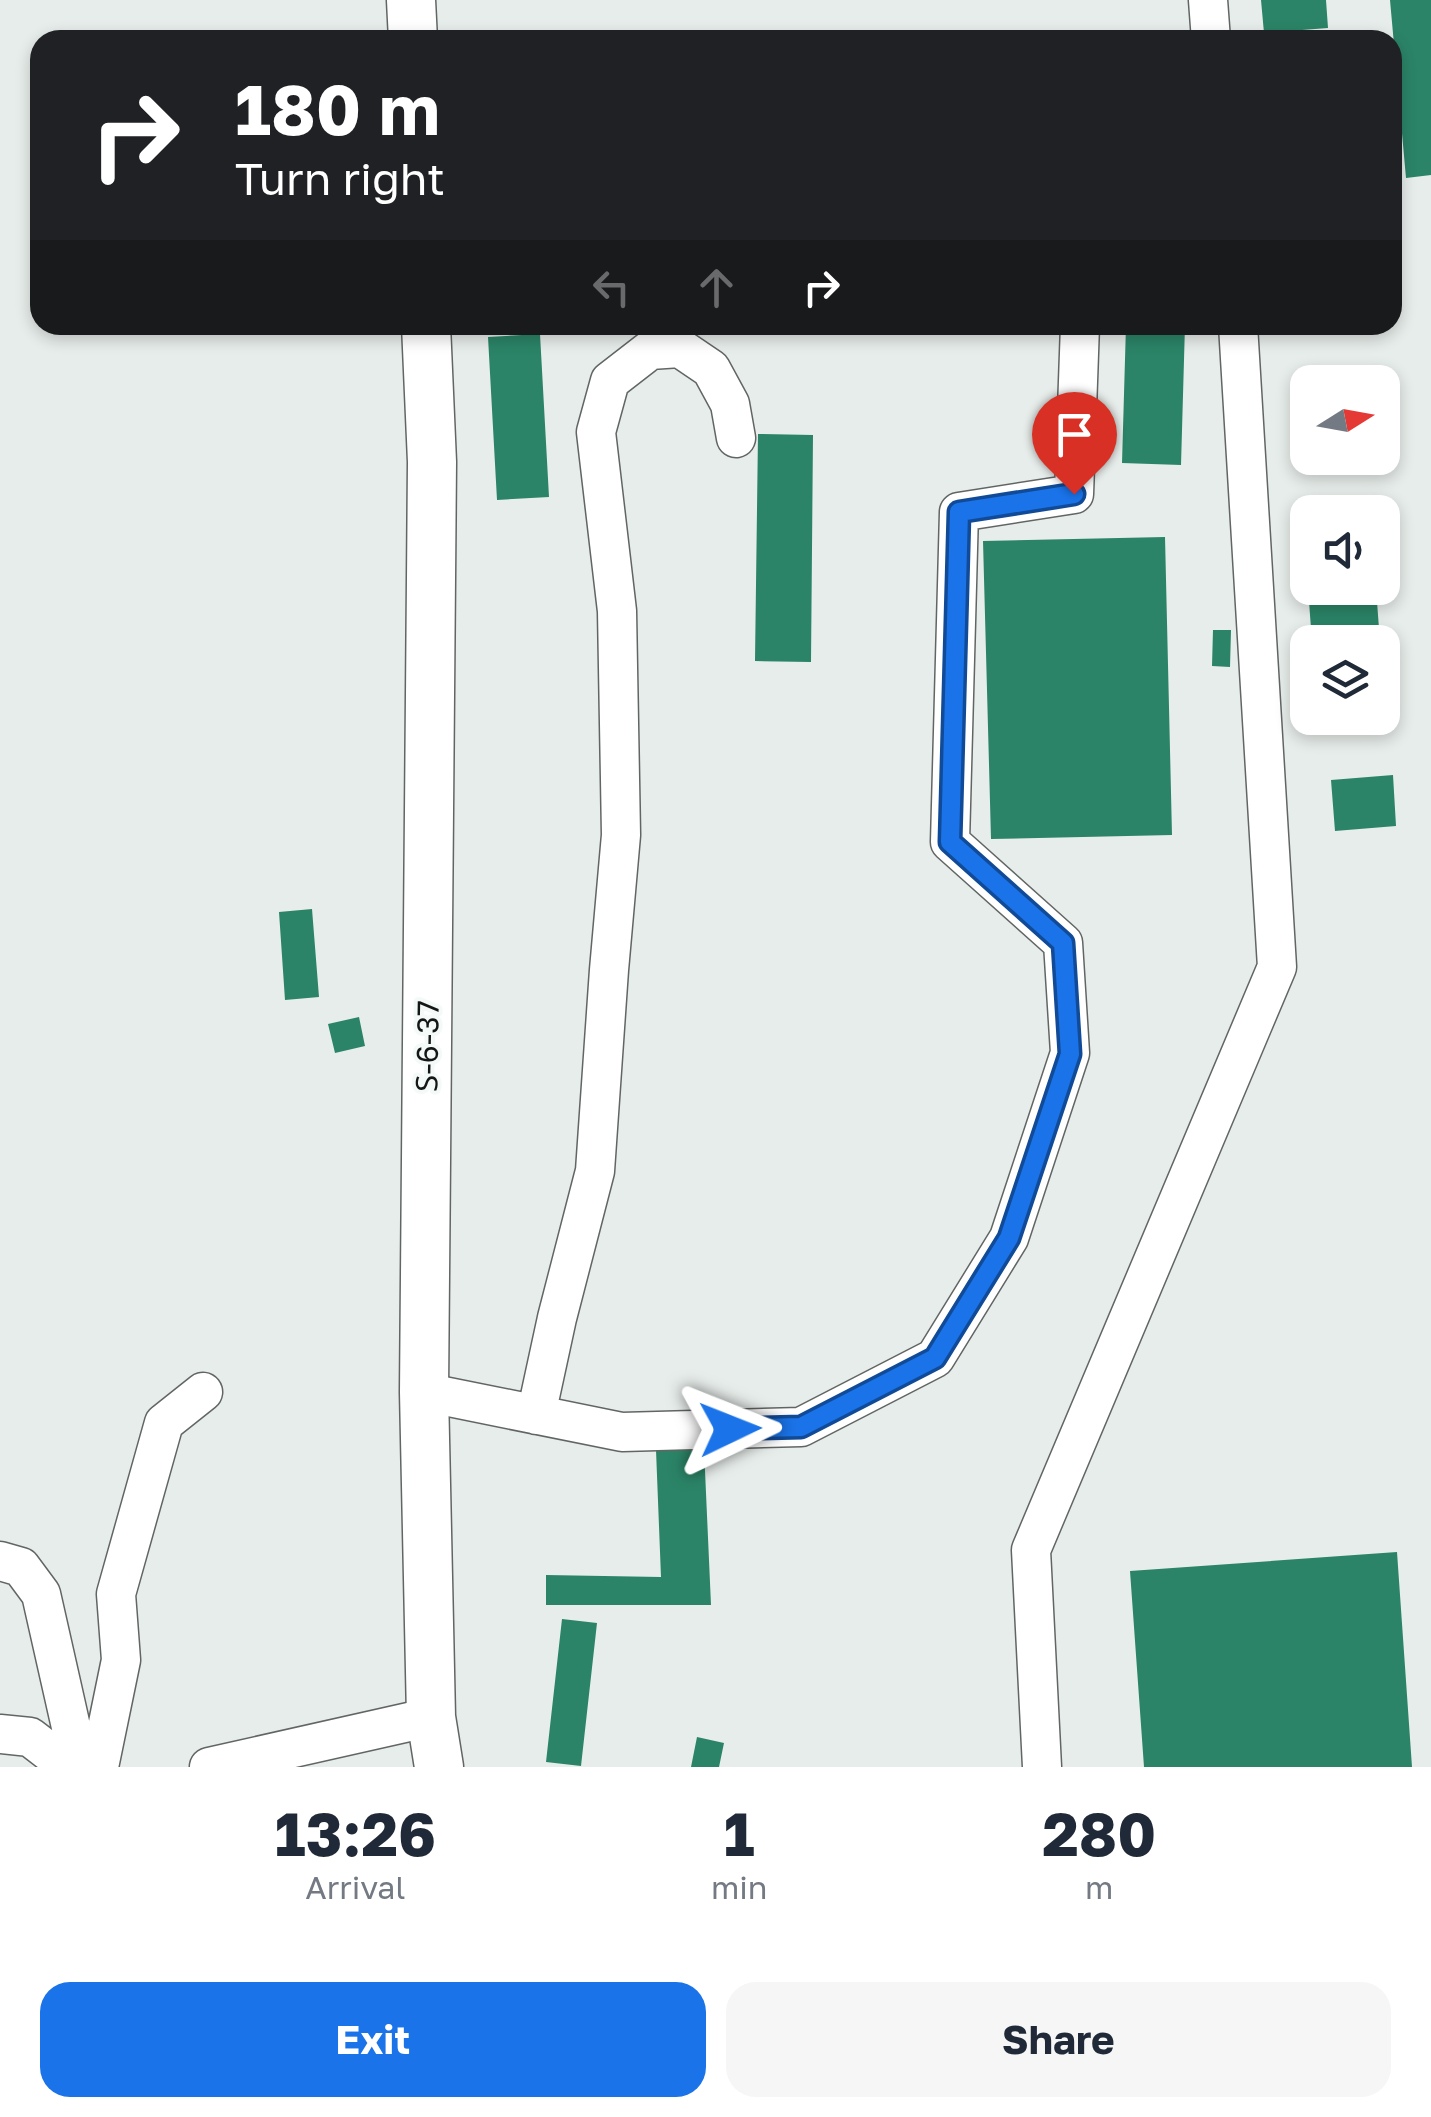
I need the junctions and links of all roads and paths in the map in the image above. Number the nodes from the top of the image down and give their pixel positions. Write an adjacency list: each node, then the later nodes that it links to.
1 (411, 0): 3 (main road)
2 (1208, 0): 4 (lane)
3 (412, 30)
4 (1211, 30)
5 (426, 335): 10 (main road, Տ-6-37 / Տ-6-37)
6 (1080, 335): 11 (lane)
7 (1239, 335): 21 (lane)
8 (736, 438): 11 (lane)
9 (203, 1392): 17 (lane)
10 (424, 1392): 11 (lane); 13 (main road, Տ-6-37 / Տ-6-37)
11 (536, 1415)
12 (0, 1561): 16 (lane)
13 (409, 1721): 18 (lane); 19 (lane); 20 (main road, Տ-6-37 / Տ-6-37)
14 (0, 1734): 15 (lane)
15 (69, 1767)
16 (80, 1767)
17 (100, 1767)
18 (209, 1767)
19 (331, 1767)
20 (440, 1767)
21 (1042, 1767)

